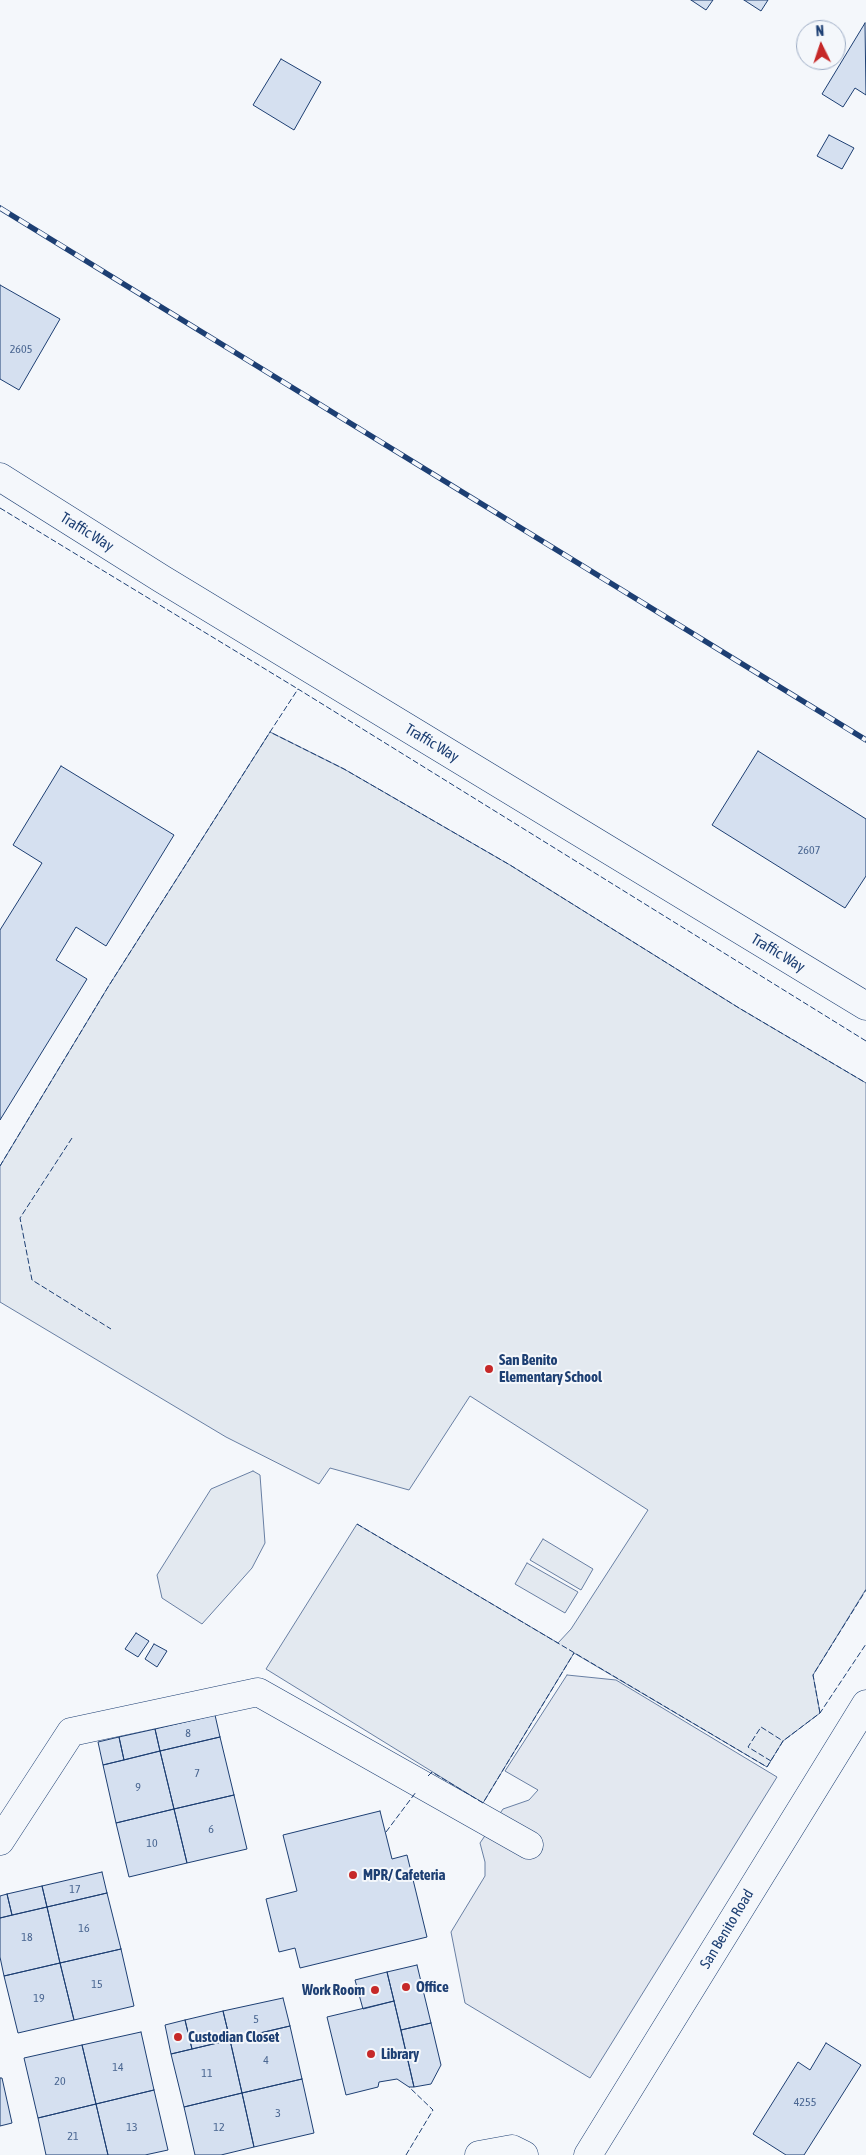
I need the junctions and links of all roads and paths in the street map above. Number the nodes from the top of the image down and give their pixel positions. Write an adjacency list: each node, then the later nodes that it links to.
1 (0, 477): 2 (street, Traffic Way)
2 (866, 1006)
3 (866, 1704): 8 (street, San Benito Road)
4 (0, 1841): 5 (street)
5 (529, 1844)
6 (479, 2155): 7 (street)
7 (524, 2155)
8 (588, 2155)

